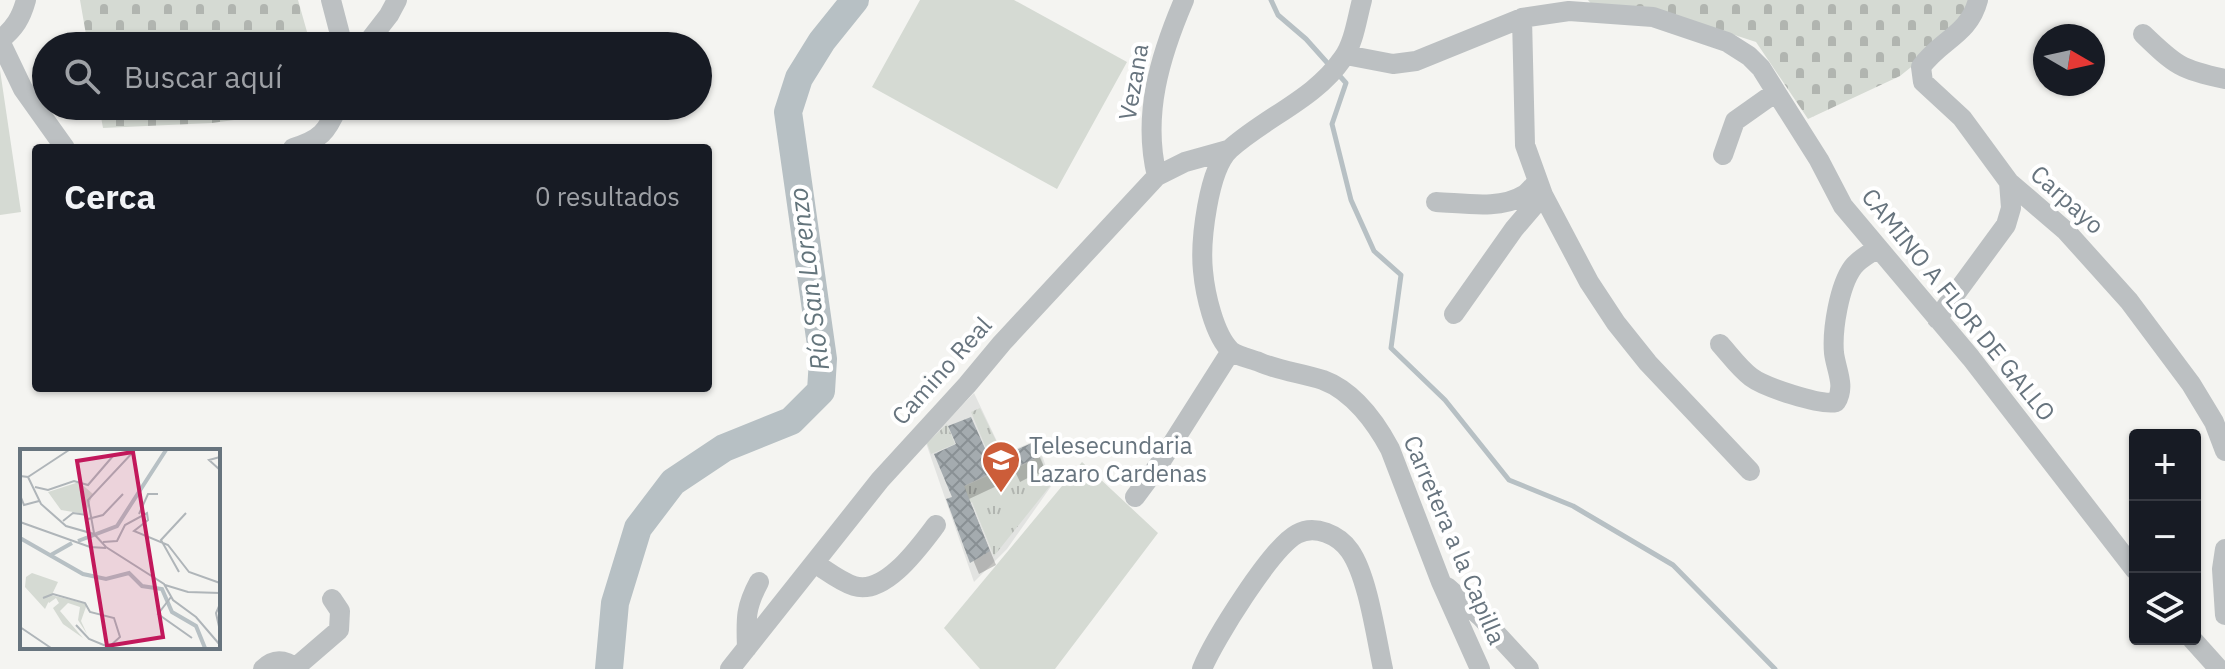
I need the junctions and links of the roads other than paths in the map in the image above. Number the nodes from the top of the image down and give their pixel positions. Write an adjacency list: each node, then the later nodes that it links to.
1 (26, 0): 12 (street)
2 (331, 0): 9 (street)
3 (397, 0): 10 (street)
4 (1184, 0): 23 (street, Vezana)
5 (1362, 0): 13 (street)
6 (1978, 0): 24 (street, Carpayo)
7 (1571, 5): 8 (street, CAMINO A FLOR DE GALLO); 15 (street, CAMINO A FLOR DE GALLO)
8 (1522, 18): 13 (street, CAMINO A FLOR DE GALLO); 25 (street)
9 (339, 32)
10 (376, 32)
11 (2143, 34): 14 (street)
12 (0, 41): 16 (street)
13 (1342, 59): 21 (street)
14 (2225, 79)
15 (1776, 92): 22 (street); 27 (street, CAMINO A FLOR DE GALLO)
16 (32, 102)
17 (45, 120): 19 (street)
18 (332, 120): 20 (street)
19 (62, 144)
20 (302, 144)
21 (1228, 150): 23 (street, Camino Real); 31 (street)
22 (1723, 155)
23 (1157, 176): 38 (street, Camino Real)
24 (2009, 182): 29 (street); 32 (street, Carpayo)
25 (1540, 188): 26 (street); 28 (street); 33 (street)
26 (1436, 202)
27 (1878, 248): 29 (street, CAMINO A FLOR DE GALLO); 30 (street)
28 (1454, 314)
29 (1937, 319): 37 (street, CAMINO A FLOR DE GALLO)
30 (1720, 344)
31 (1231, 351): 34 (street); 40 (street, Carretera a la Capilla)
32 (2225, 451)
33 (1750, 471)
34 (1135, 497)
35 (936, 525): 38 (street)
36 (2225, 549): 42 (street)
37 (2129, 562)
38 (816, 564): 44 (street, Camino Real)
39 (759, 582): 44 (street)
40 (1441, 582): 50 (street, Carretera a la Capilla); 51 (street)
41 (332, 599): 45 (street)
42 (2225, 615)
43 (2197, 645): 52 (street)
44 (747, 648): 47 (street, Camino Real)
45 (297, 668): 46 (street)
46 (263, 669)
47 (730, 669)
48 (1202, 669): 49 (street)
49 (1383, 669)
50 (1480, 669)
51 (1529, 669)
52 (2219, 669)

